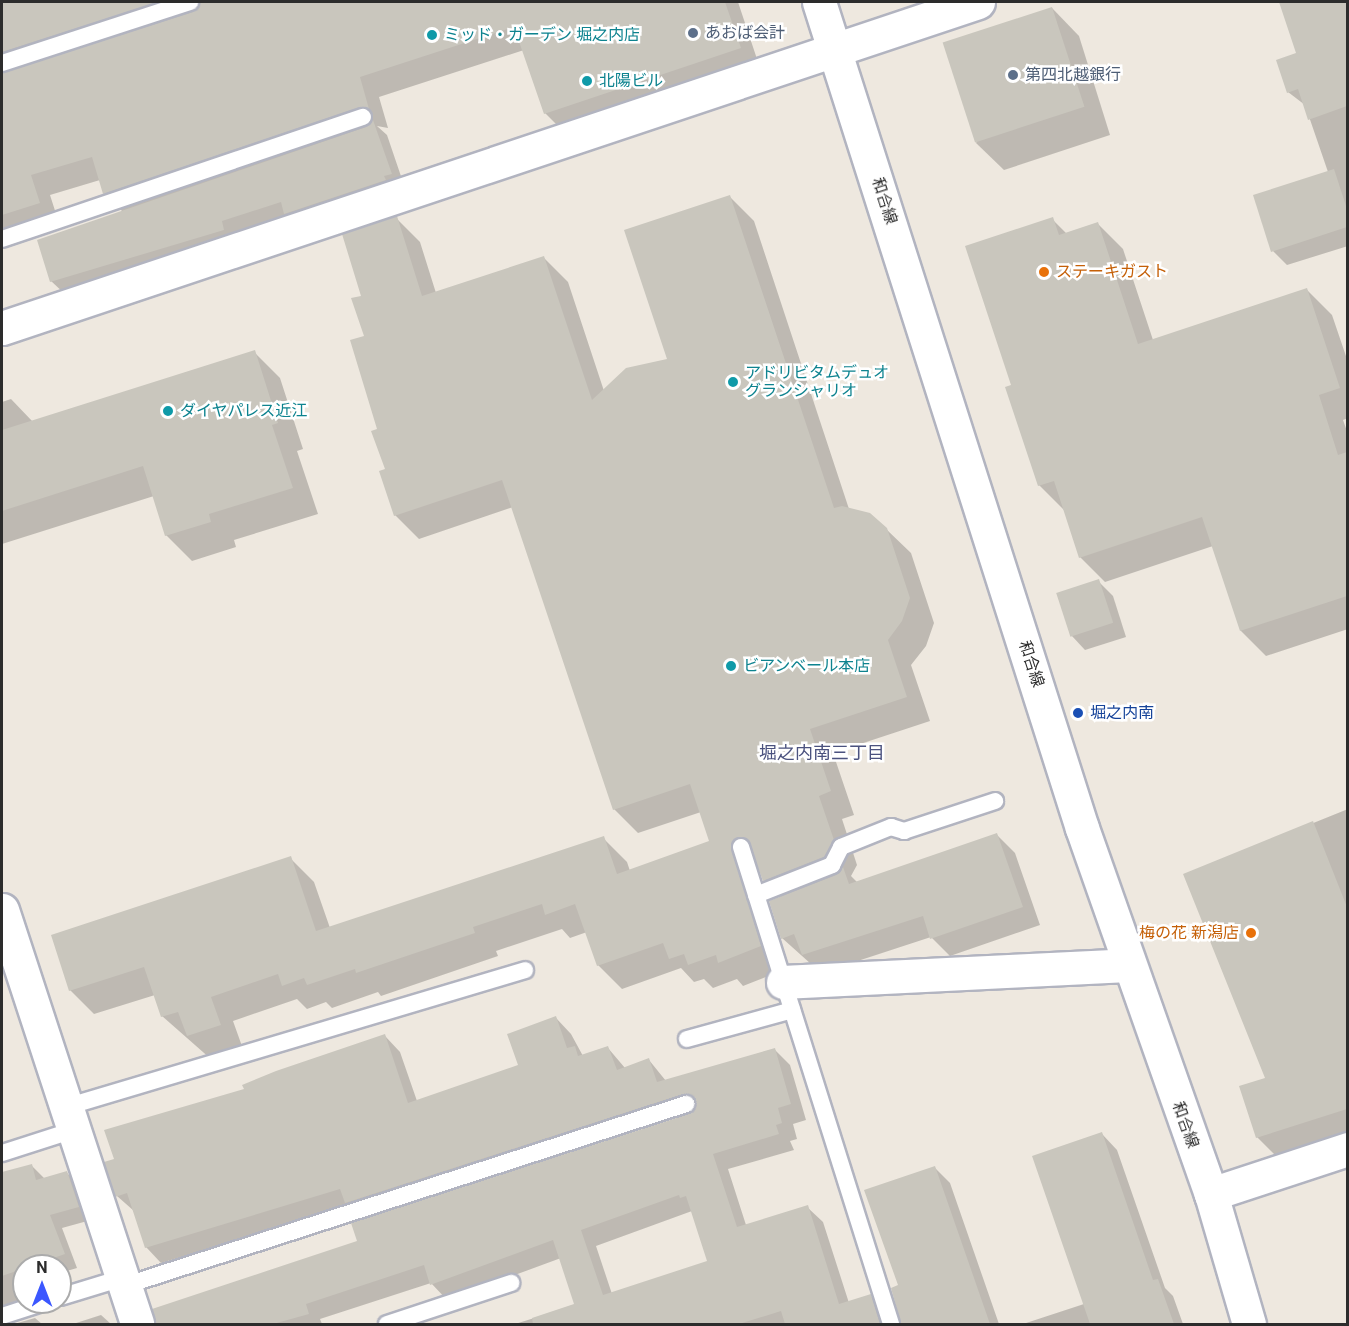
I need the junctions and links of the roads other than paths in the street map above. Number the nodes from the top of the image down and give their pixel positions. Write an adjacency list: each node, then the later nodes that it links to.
1 (190, 2): 5 (lane)
2 (819, 2): 4 (street, 和合線)
3 (978, 2): 4 (street)
4 (835, 49): 8 (street); 13 (street, 和合線)
5 (2, 63)
6 (363, 117): 7 (lane)
7 (2, 239)
8 (2, 328)
9 (995, 801): 11 (lane)
10 (741, 847): 11 (lane)
11 (756, 895): 15 (lane)
12 (2, 910): 18 (street)
13 (1127, 964): 15 (street); 21 (street, 和合線)
14 (525, 970): 18 (lane)
15 (788, 996): 16 (lane); 27 (lane)
16 (687, 1039)
17 (686, 1104): 22 (lane)
18 (70, 1118): 20 (lane); 22 (street)
19 (1347, 1149): 21 (street)
20 (2, 1153)
21 (1211, 1194): 28 (street, 和合線)
22 (123, 1282): 24 (lane); 25 (street)
23 (511, 1283): 26 (lane)
24 (72, 1294)
25 (137, 1324)
26 (387, 1324)
27 (891, 1324)
28 (1249, 1324)

